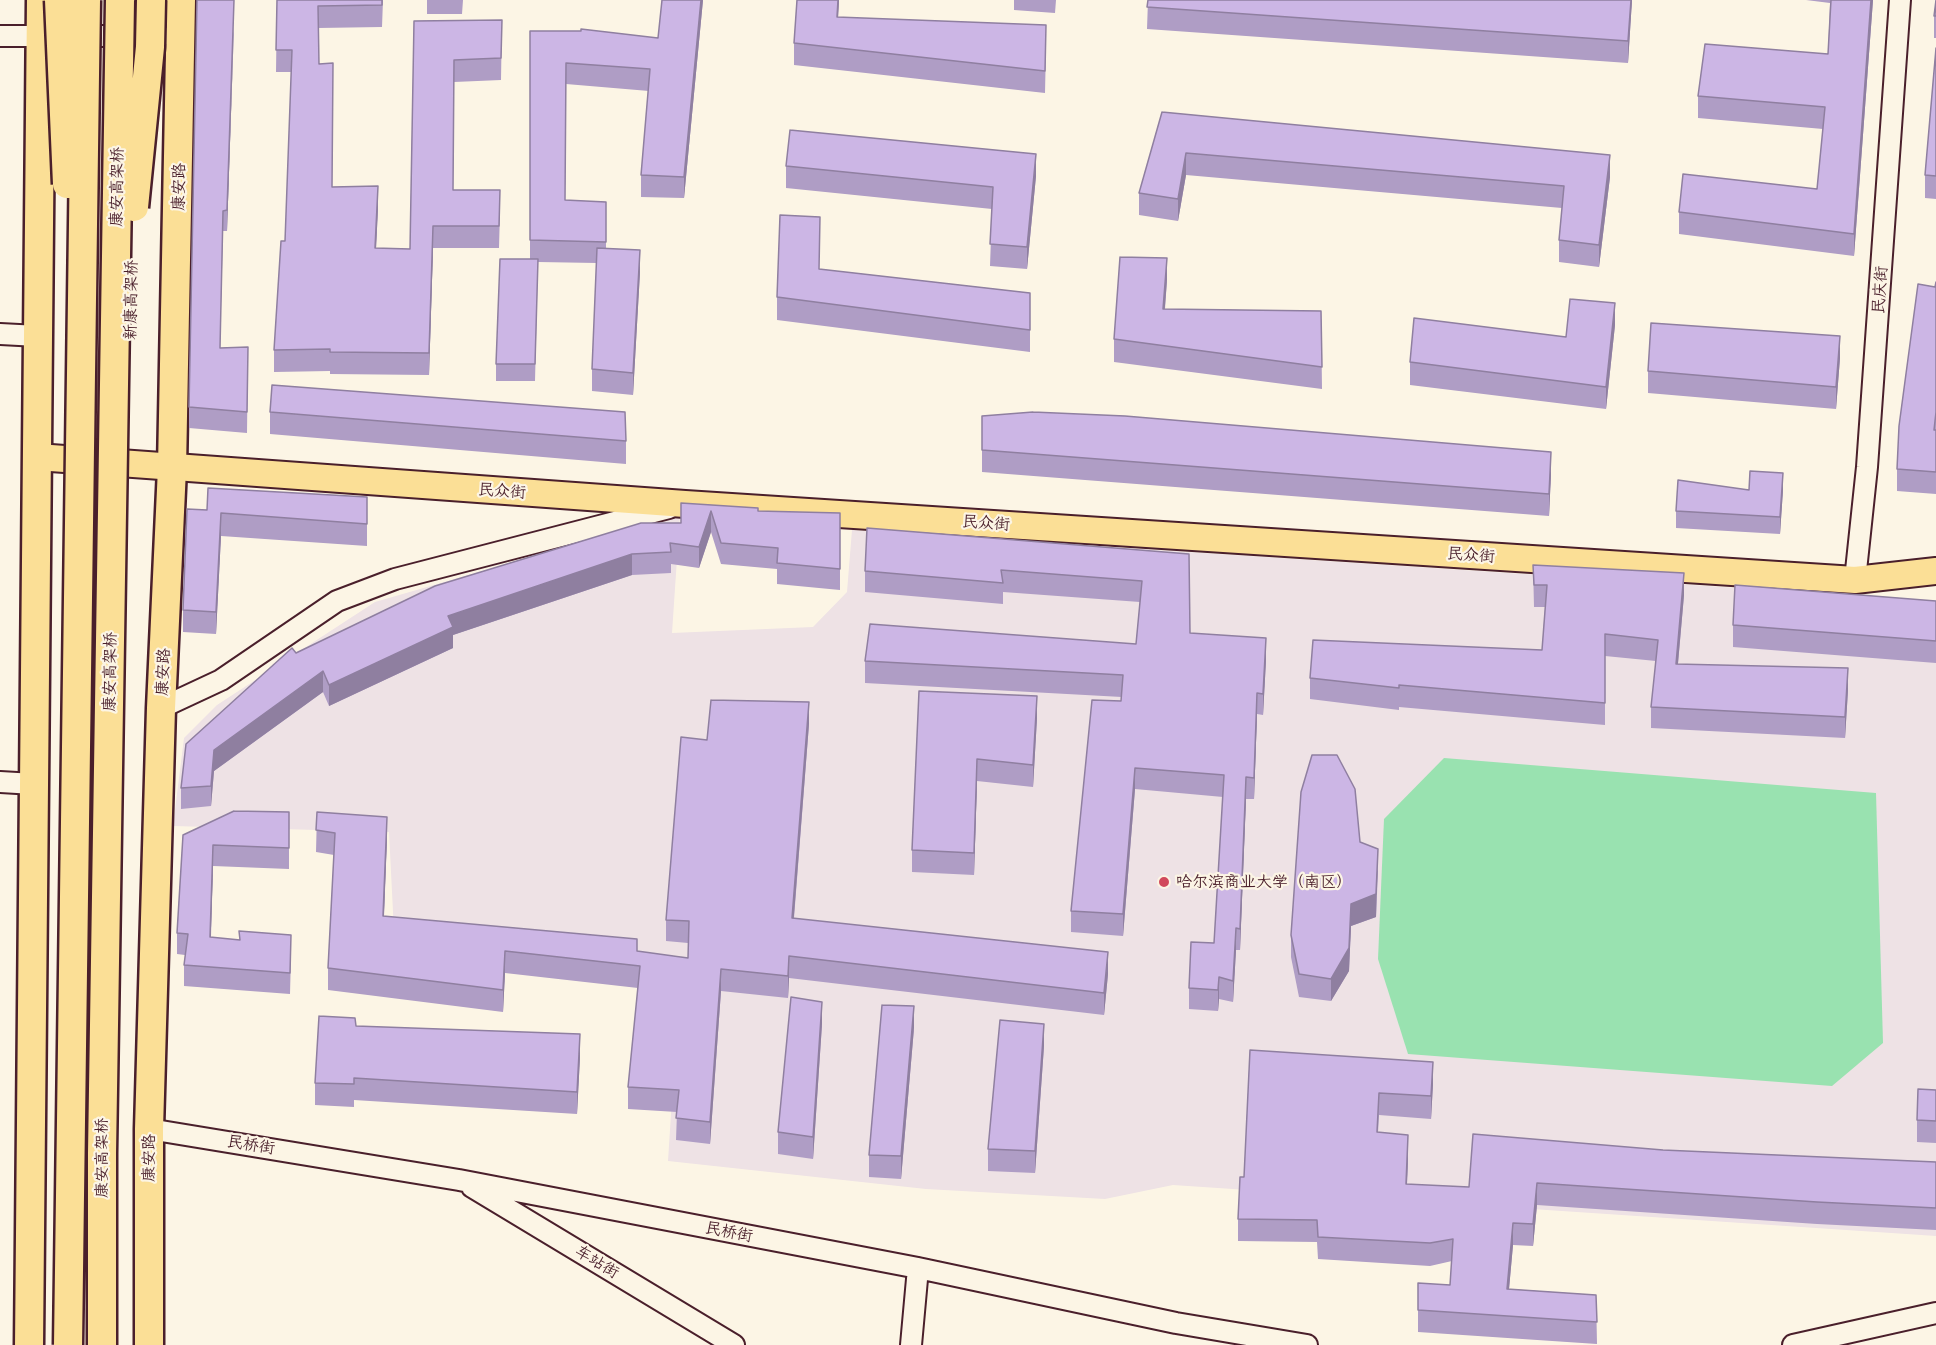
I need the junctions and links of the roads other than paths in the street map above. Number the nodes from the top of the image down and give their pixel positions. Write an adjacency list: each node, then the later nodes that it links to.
1 (41, 0): 8 (highway)
2 (59, 0): 16 (highway, bridge)
3 (86, 0): 16 (highway, 康安高架桥, bridge)
4 (120, 0): 17 (highway, 康安高架桥, bridge)
5 (150, 0): 17 (highway, 新康高架桥, bridge)
6 (182, 0): 10 (highway, 康安路)
7 (1900, 0): 19 (street, 民庆街)
8 (41, 35): 9 (street); 10 (street); 12 (highway)
9 (0, 36)
10 (182, 37): 14 (highway, 康安路)
11 (0, 334): 12 (street)
12 (38, 336): 13 (highway)
13 (37, 457): 14 (main road, 民众街); 22 (highway)
14 (172, 468): 15 (main road, 民众街); 20 (highway, 康安路)
15 (685, 504): 19 (main road, 民众街); 20 (street)
16 (80, 564): 28 (highway, 康安高架桥, bridge)
17 (111, 565): 29 (highway, 康安高架桥, bridge)
18 (1936, 571): 19 (main road, 民众街)
19 (1855, 580)
20 (161, 708): 23 (highway, 康安路)
21 (0, 782): 22 (street)
22 (34, 784): 27 (highway)
23 (149, 1129): 24 (street, 民桥街); 30 (highway, 康安路)
24 (459, 1180): 25 (street, 民桥街); 31 (street, 车站街)
25 (918, 1268): 32 (street); 33 (street, 民桥街)
26 (1936, 1313): 34 (street)
27 (29, 1345)
28 (68, 1345)
29 (102, 1345)
30 (149, 1345)
31 (734, 1345)
32 (911, 1345)
33 (1307, 1345)
34 (1793, 1345)

